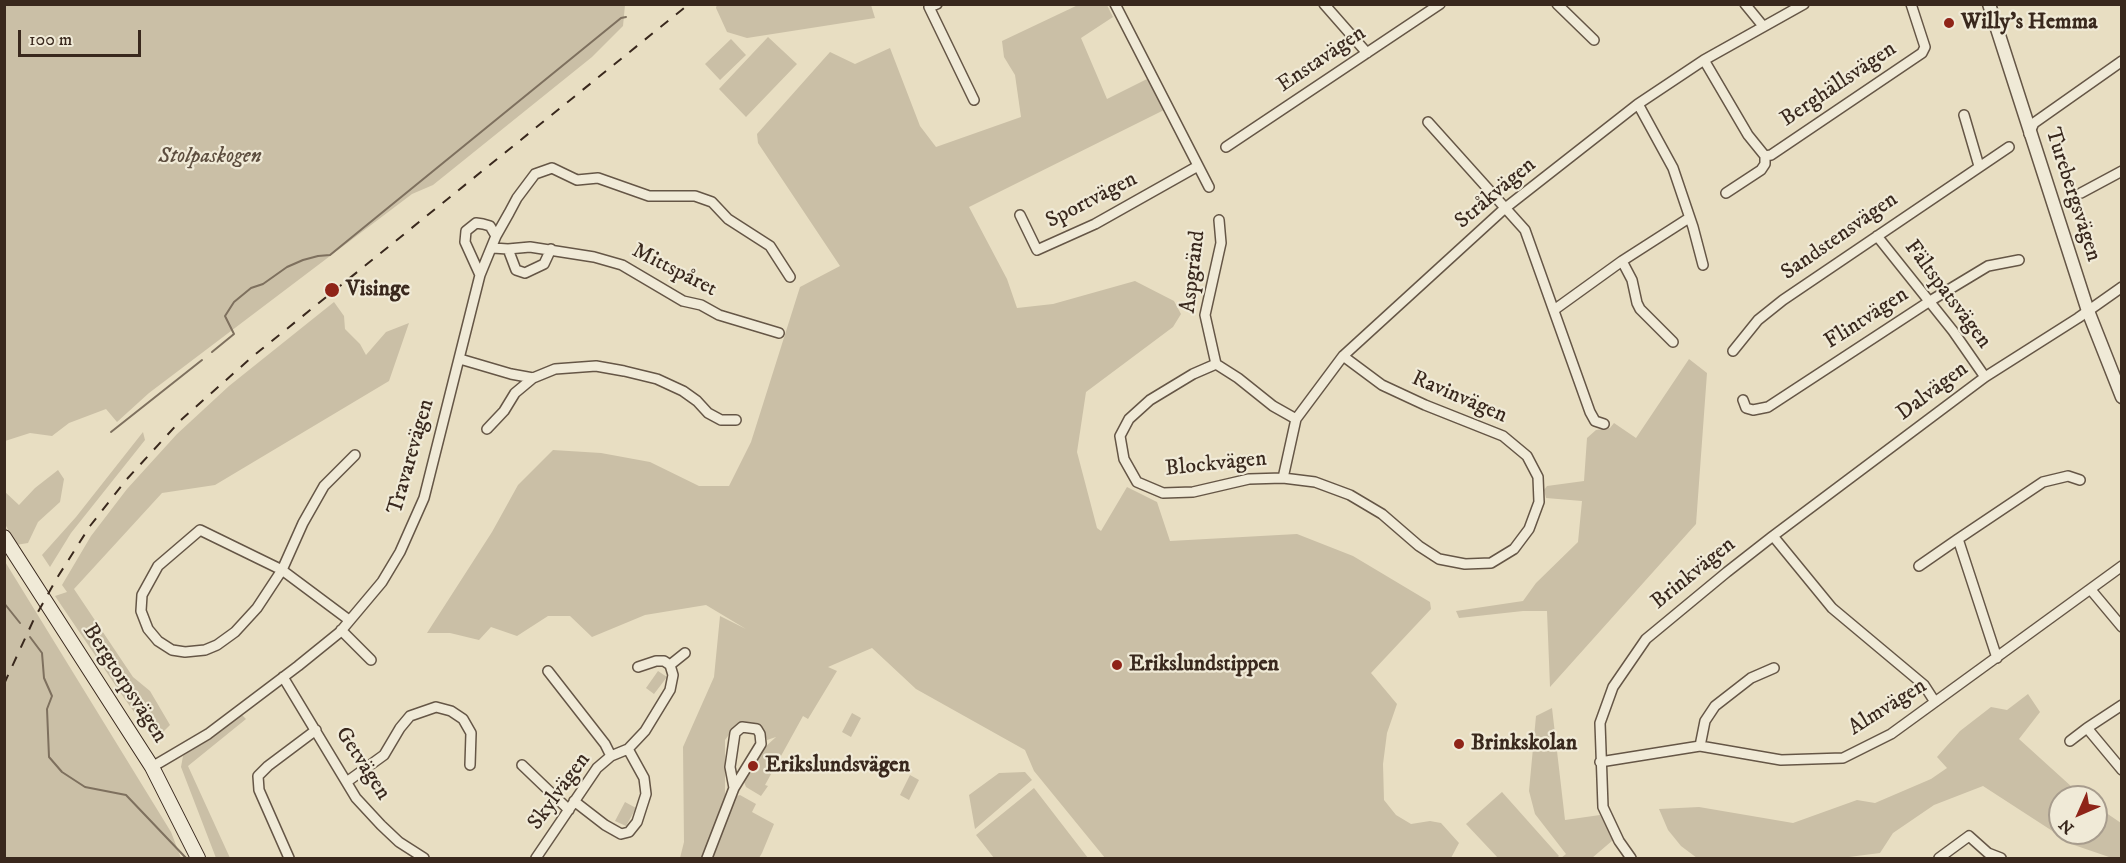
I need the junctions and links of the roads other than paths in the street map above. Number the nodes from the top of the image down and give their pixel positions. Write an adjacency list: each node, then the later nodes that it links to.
1 (1115, 4): 23 (street)
2 (1324, 4): 12 (street)
3 (1440, 4): 12 (street, Enstavägen)
4 (1557, 4): 11 (street)
5 (1745, 4): 10 (street)
6 (1804, 4): 10 (street, Stråkvägen)
7 (1911, 4): 22 (street, Berghällsvägen)
8 (1989, 4): 19 (street, Turebergsvägen)
9 (931, 5): 15 (street)
10 (1763, 26): 13 (street, Stråkvägen)
11 (1594, 40)
12 (1367, 53): 20 (street, Enstavägen)
13 (1704, 60): 16 (street, Stråkvägen); 22 (street)
14 (2121, 61): 19 (street)
15 (974, 100)
16 (1638, 104): 29 (street, Stråkvägen); 31 (street)
17 (1964, 115): 24 (street)
18 (1428, 122): 29 (street)
19 (2029, 134): 46 (street, Turebergsvägen)
20 (1226, 147)
21 (2009, 147): 24 (street, Sandstensvägen)
22 (1765, 156): 27 (street, Berghällsvägen)
23 (1198, 166): 26 (street); 30 (street, Sportvägen)
24 (1979, 166): 34 (street, Sandstensvägen)
25 (2121, 171): 28 (street)
26 (1209, 187)
27 (1726, 193)
28 (2081, 193)
29 (1504, 209): 45 (street); 50 (street, Stråkvägen)
30 (1020, 215)
31 (1689, 218): 39 (street); 40 (street)
32 (1219, 220): 52 (street, Aspgränd)
33 (496, 236): 35 (street, Travarevägen); 41 (street); 42 (street, Travarevägen)
34 (1877, 236): 44 (street, Fältspatsvägen); 49 (street, Sandstensvägen)
35 (493, 248): 36 (street, Mittspåret); 41 (street, Travarevägen)
36 (508, 249): 37 (street, Mittspåret); 37 (street)
37 (551, 249): 47 (street, Mittspåret)
38 (2019, 260): 44 (street, Flintvägen)
39 (1622, 261): 45 (street); 48 (street)
40 (1703, 266)
41 (480, 275): 51 (street, Travarevägen)
42 (790, 277)
43 (2121, 287): 46 (street, Dalvägen)
44 (1930, 301): 54 (street, Fältspatsvägen); 58 (street, Flintvägen)
45 (1554, 310): 61 (street)
46 (2088, 311): 54 (street, Dalvägen); 57 (street, Turebergsvägen)
47 (779, 333)
48 (1673, 342)
49 (1733, 351)
50 (1343, 356): 59 (street, Stråkvägen); 64 (street, Ravinvägen)
51 (460, 359): 53 (street); 73 (street, Travarevägen)
52 (1216, 364): 59 (street); 64 (street, Blockvägen)
53 (511, 374): 55 (street); 56 (street)
54 (1985, 377): 66 (street, Dalvägen)
55 (533, 378): 56 (street); 60 (street)
56 (513, 396): 62 (street)
57 (2121, 397)
58 (1743, 400)
59 (1296, 419): 64 (street, Stråkvägen)
60 (736, 420)
61 (1604, 424)
62 (487, 429)
63 (355, 454): 71 (street)
64 (1283, 478)
65 (2080, 480): 68 (street)
66 (1773, 536): 84 (street); 92 (street, Brinkvägen)
67 (4, 537): 95 (main road, Bergtorpsvägen)
68 (1958, 539): 69 (street); 77 (street)
69 (1919, 566)
70 (2121, 566): 72 (street, Almvägen)
71 (282, 570): 71 (street); 73 (street)
72 (2091, 590): 74 (street); 77 (street, Almvägen)
73 (350, 620): 75 (street, Travarevägen)
74 (2121, 627)
75 (341, 630): 78 (street); 83 (street, Travarevägen)
76 (685, 653): 79 (street)
77 (1996, 658): 84 (street, Almvägen)
78 (371, 660)
79 (670, 665): 80 (street); 90 (street, Skylvägen)
80 (638, 667)
81 (1774, 668): 89 (street)
82 (548, 671): 91 (street)
83 (283, 677): 87 (street, Getvägen); 95 (street, Travarevägen)
84 (1935, 702): 89 (street, Almvägen)
85 (2121, 705): 86 (street)
86 (2087, 729): 88 (street); 96 (street)
87 (316, 730): 97 (street, Getvägen); 101 (street)
88 (2070, 741)
89 (1700, 746): 92 (street, Almvägen)
90 (628, 749): 91 (street, Skylvägen); 99 (street)
91 (611, 756): 99 (street, Skylvägen)
92 (1600, 762): 105 (street, Brinkvägen)
93 (470, 765): 97 (street)
94 (522, 765): 99 (street)
95 (152, 767): 100 (main road, Bergtorpsvägen)
96 (2121, 770)
97 (348, 781): 102 (street, Getvägen)
98 (734, 788): 98 (street); 104 (street)
99 (572, 805): 103 (street, Skylvägen)
100 (198, 858)
101 (289, 858)
102 (424, 858)
103 (536, 858)
104 (707, 858)
105 (1631, 858)
106 (1940, 858): 107 (street)
107 (2001, 858)

